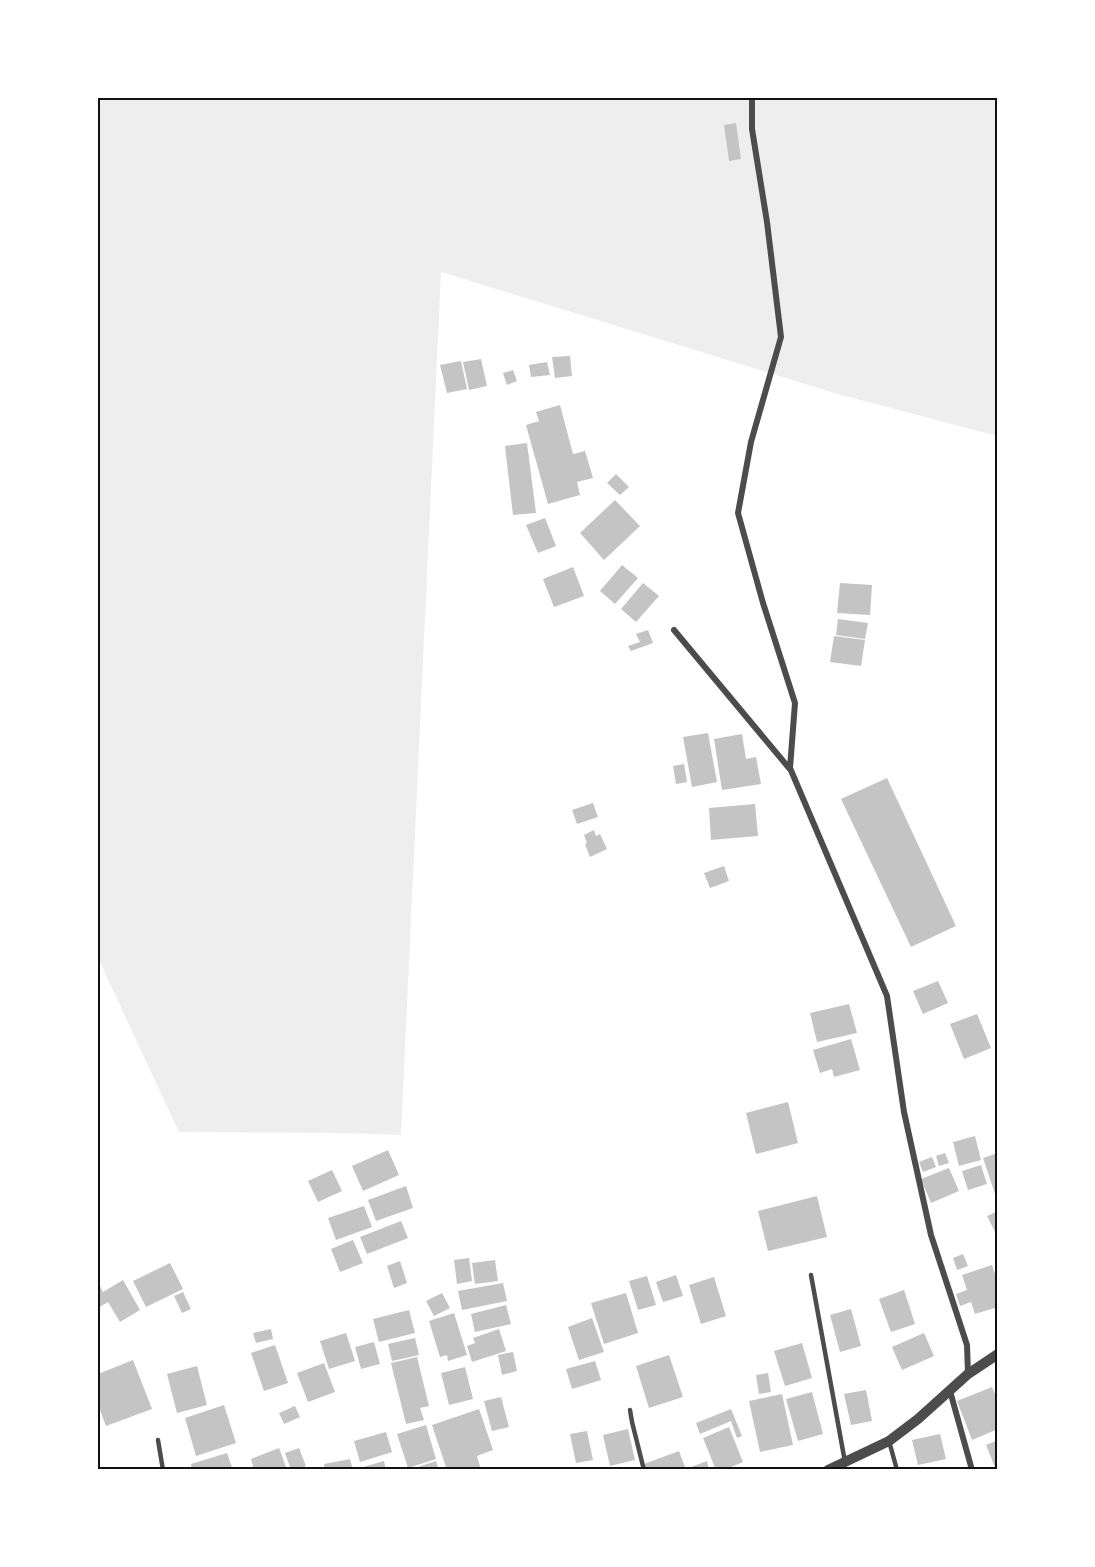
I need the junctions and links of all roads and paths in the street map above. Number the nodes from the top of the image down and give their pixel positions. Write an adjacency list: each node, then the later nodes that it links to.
1 (753, 98): 3 (street)
2 (674, 630): 3 (street)
3 (790, 768): 6 (street)
4 (811, 1275): 11 (lane)
5 (998, 1354): 6 (street)
6 (968, 1374): 7 (street)
7 (950, 1391): 10 (street); 16 (street)
8 (630, 1410): 13 (lane)
9 (158, 1440): 12 (lane)
10 (889, 1441): 11 (street); 15 (lane)
11 (845, 1461): 14 (street)
12 (164, 1470)
13 (644, 1470)
14 (828, 1470)
15 (897, 1470)
16 (972, 1470)

